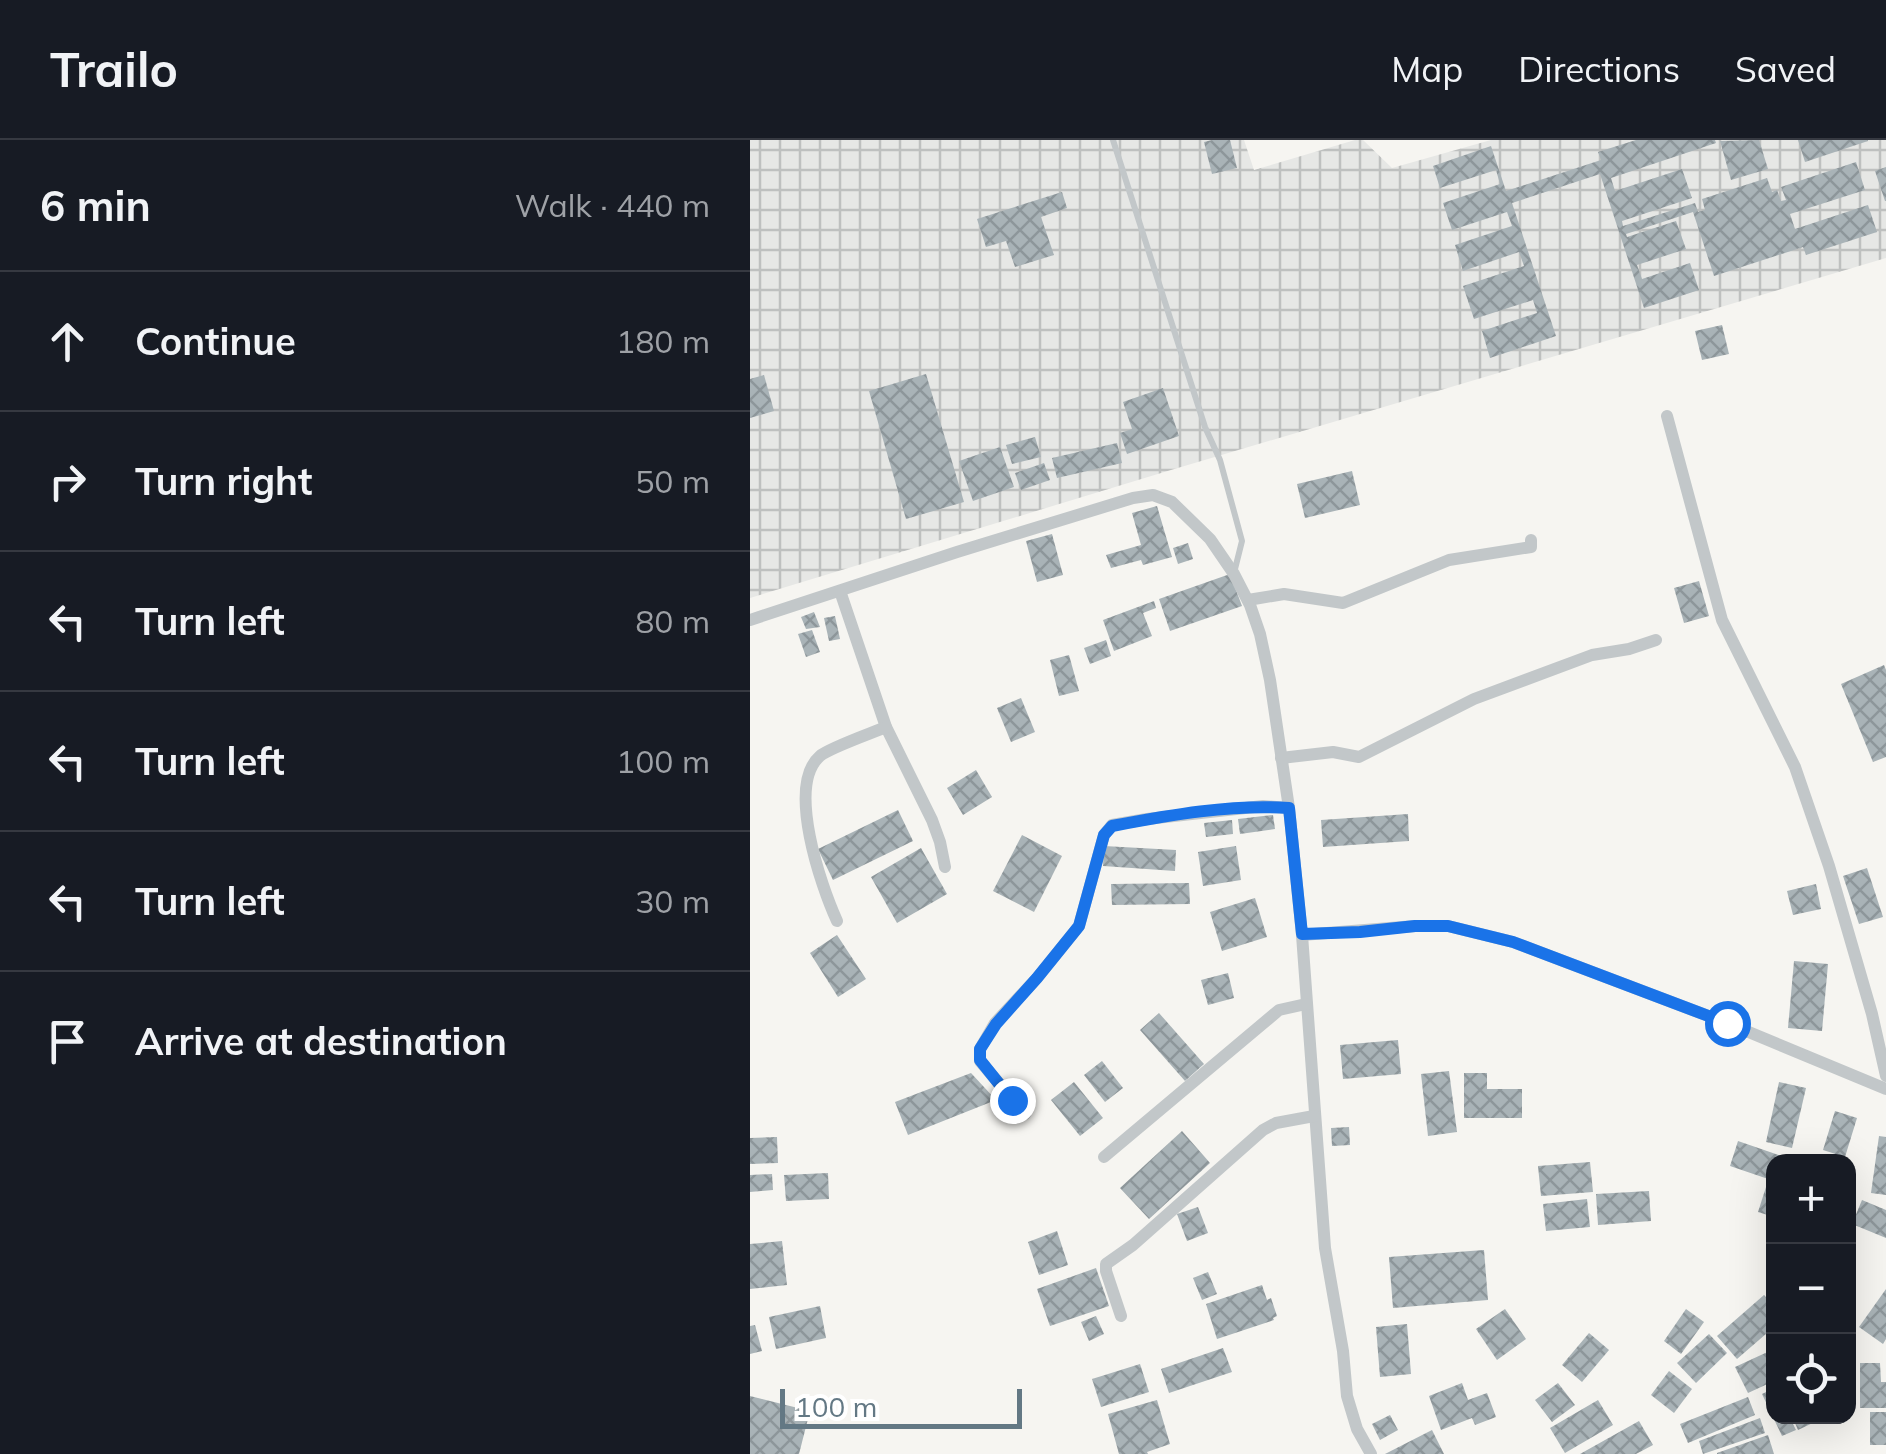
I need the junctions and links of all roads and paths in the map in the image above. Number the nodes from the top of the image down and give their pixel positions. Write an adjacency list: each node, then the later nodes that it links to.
1 (1113, 140): 4 (lane)
2 (1667, 416): 16 (street)
3 (1532, 540): 6 (street)
4 (1234, 574): 5 (street); 6 (street)
5 (840, 591): 7 (street); 9 (street)
6 (1248, 600): 10 (street)
7 (750, 620)
8 (1656, 640): 10 (street)
9 (886, 727): 12 (street); 13 (street)
10 (1281, 758): 11 (street)
11 (1289, 808): 14 (street); 18 (street)
12 (945, 867)
13 (837, 921)
14 (1302, 934): 15 (street); 17 (street)
15 (1306, 1004): 19 (street); 20 (street)
16 (1886, 1076)
17 (1886, 1090)
18 (1025, 1114)
19 (1314, 1116): 21 (street); 22 (street)
20 (1104, 1157)
21 (1121, 1316)
22 (1371, 1454)

